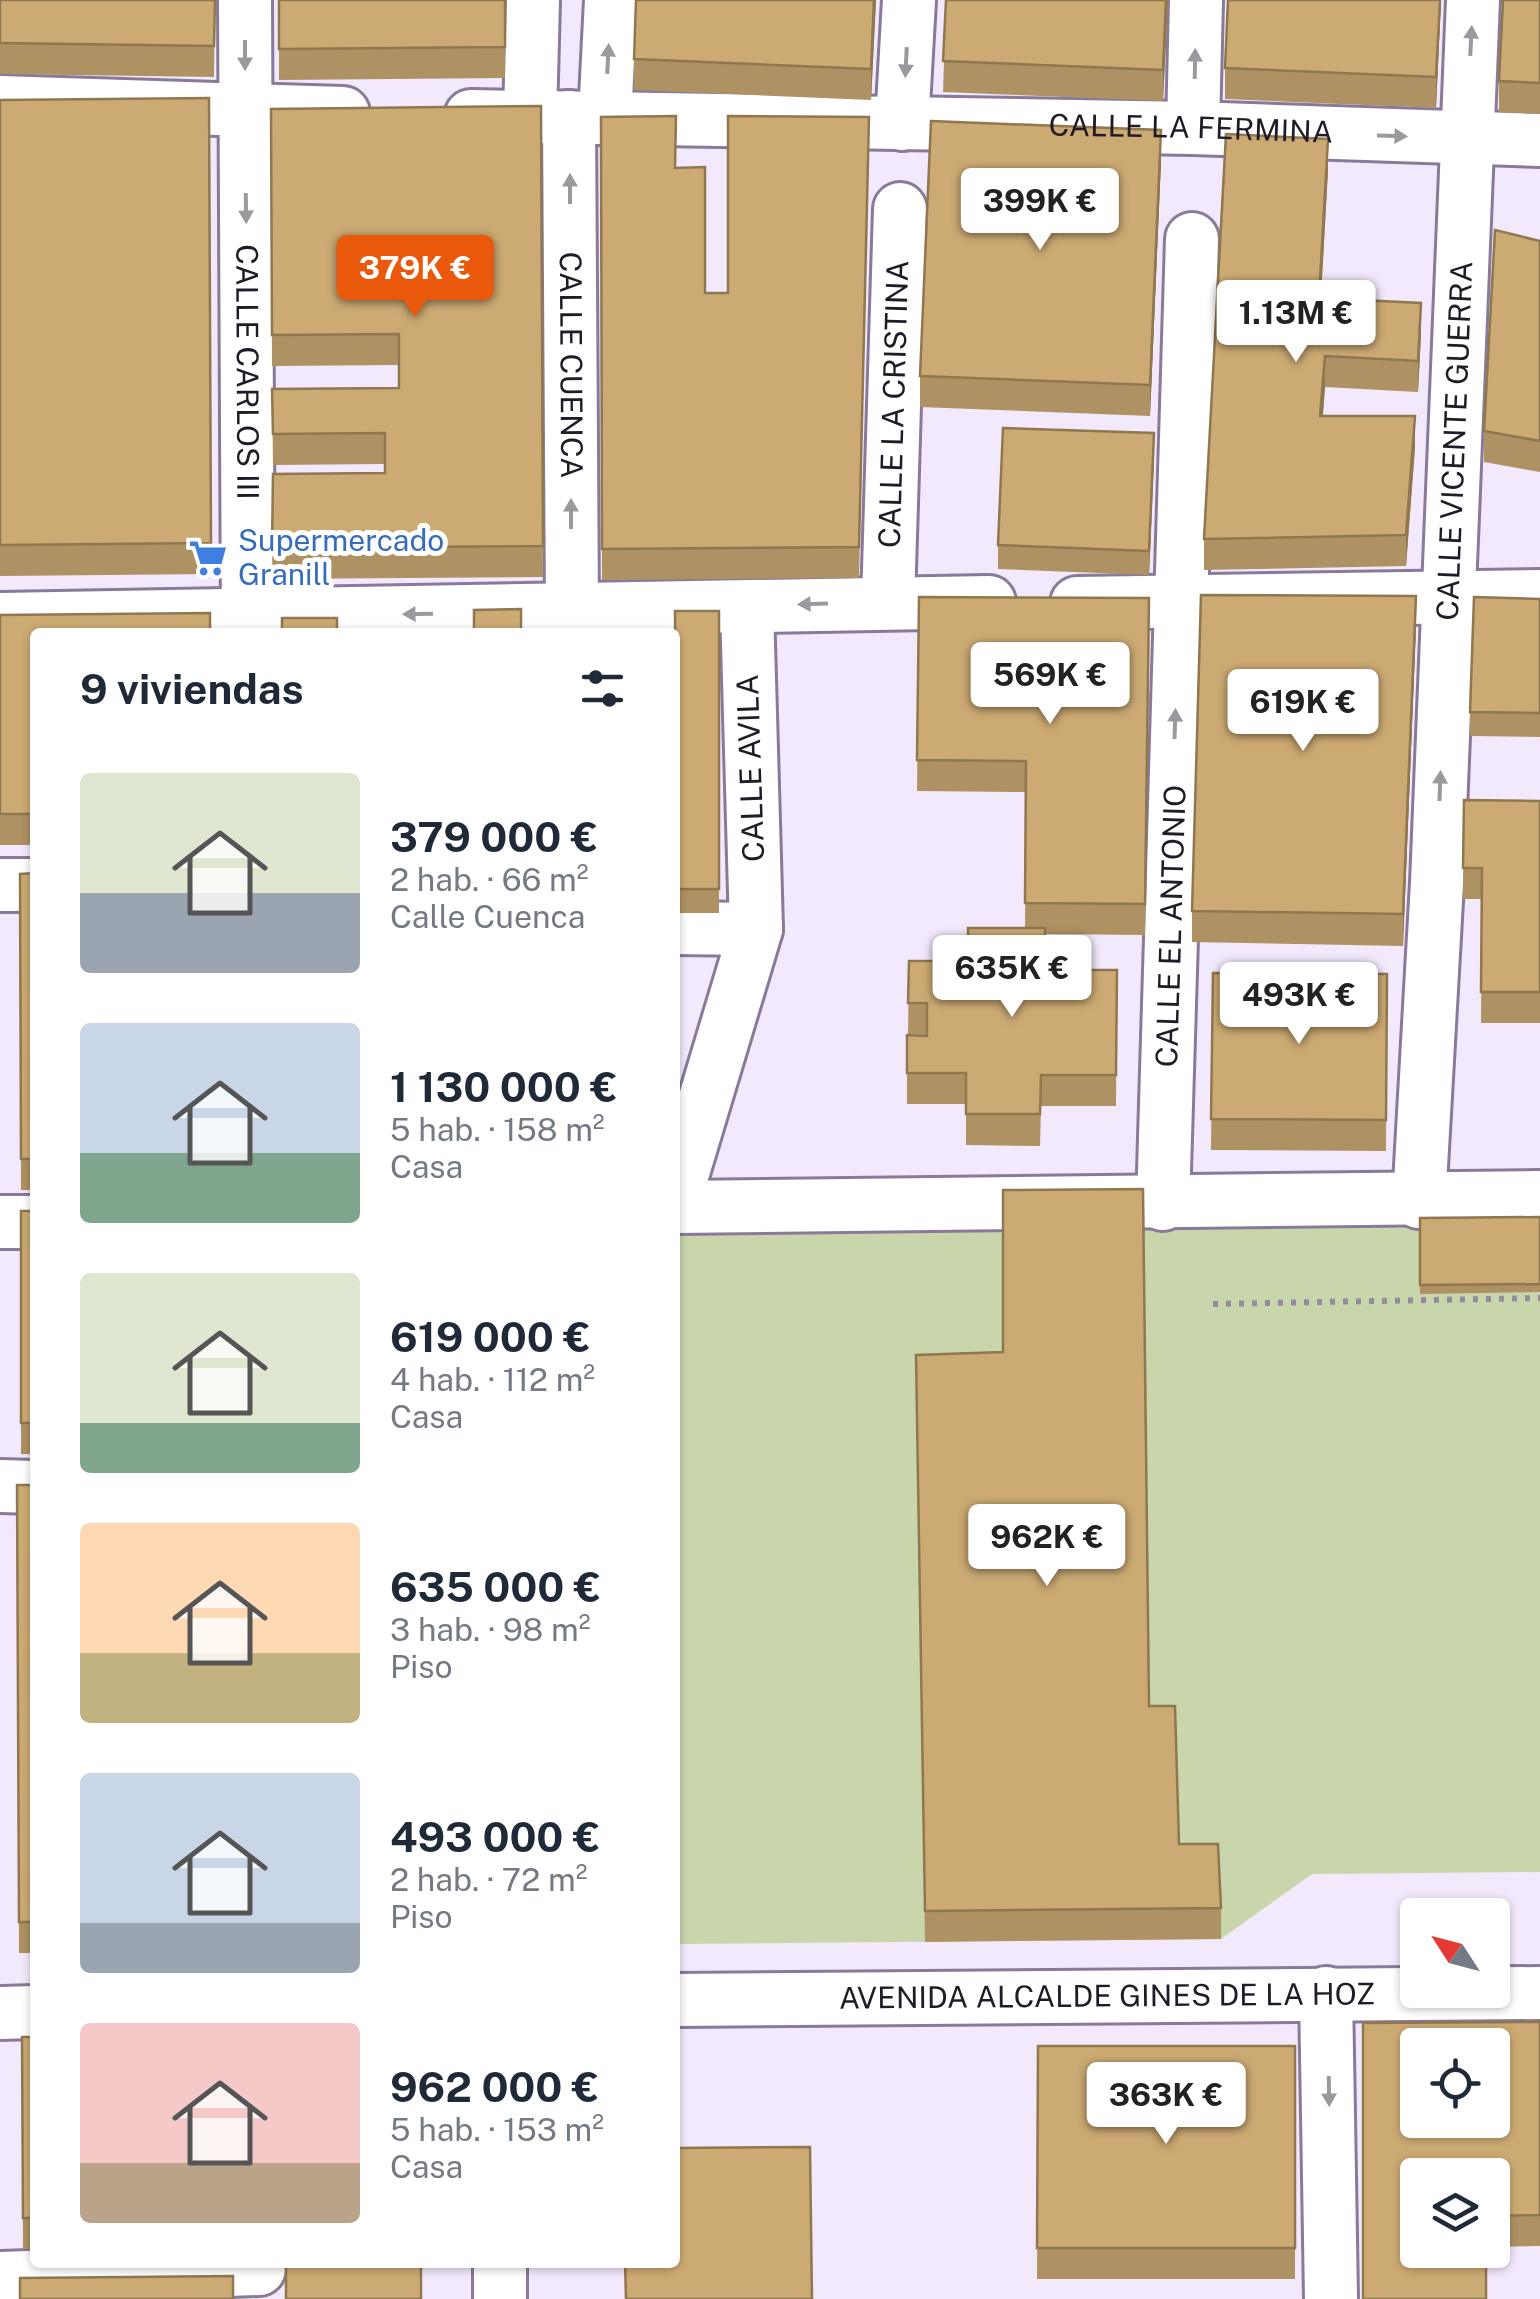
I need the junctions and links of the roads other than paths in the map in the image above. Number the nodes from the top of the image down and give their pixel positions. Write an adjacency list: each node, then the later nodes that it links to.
1 (245, 0): 8 (street, CALLE CARLOS III, one-way to 8)
2 (533, 0): 9 (street, CALLE CUENCA)
3 (612, 0): 9 (street, CALLE CUENCA, one-way to 3)
4 (909, 0): 10 (street, one-way to 10)
5 (1196, 0): 11 (street, one-way to 5)
6 (1473, 0): 12 (street, CALLE VICENTE GUERRA, one-way to 6)
7 (0, 102): 8 (street, CALLE LA FERMINA)
8 (244, 110): 9 (street, CALLE LA FERMINA); 24 (street, CALLE CARLOS III, one-way to 24)
9 (568, 118): 10 (street, CALLE LA FERMINA); 21 (street, CALLE CUENCA, one-way to 9)
10 (902, 124): 11 (street, CALLE LA FERMINA)
11 (1193, 128): 12 (street, CALLE LA FERMINA, one-way to 12)
12 (1465, 139): 13 (street, CALLE LA FERMINA); 17 (street, CALLE VICENTE GUERRA)
13 (1540, 140)
14 (900, 209): 18 (street, CALLE LA CRISTINA)
15 (1192, 239): 19 (street, CALLE EL ANTONIO)
16 (1540, 596): 17 (street)
17 (1446, 600): 19 (street); 32 (street, CALLE VICENTE GUERRA, one-way to 17)
18 (888, 602): 19 (street); 20 (street, one-way to 20)
19 (1178, 604): 33 (street, CALLE EL ANTONIO, one-way to 19)
20 (747, 607): 21 (street); 29 (street, CALLE AVILA)
21 (544, 619): 23 (street)
22 (0, 620): 24 (street)
23 (470, 623): 25 (street, one-way to 25)
24 (249, 624): 25 (street)
25 (345, 624)
26 (0, 885): 27 (street)
27 (30, 885)
28 (680, 928): 29 (street)
29 (756, 929): 30 (street, CALLE AVILA)
30 (680, 1181)
31 (1540, 1197): 32 (street)
32 (1418, 1202): 33 (street)
33 (1163, 1204): 34 (street)
34 (680, 1207)
35 (0, 1222): 36 (street)
36 (30, 1222)
37 (0, 1486): 38 (street)
38 (30, 1486)
39 (1540, 1993): 40 (street, AVENIDA ALCALDE GINES DE LA HOZ)
40 (1326, 1994): 41 (street, AVENIDA ALCALDE GINES DE LA HOZ); 48 (street, one-way to 48)
41 (680, 2000)
42 (30, 2012): 43 (street)
43 (0, 2014)
44 (500, 2268): 47 (street)
45 (259, 2277): 46 (street)
46 (0, 2278)
47 (500, 2299)
48 (1331, 2299)

